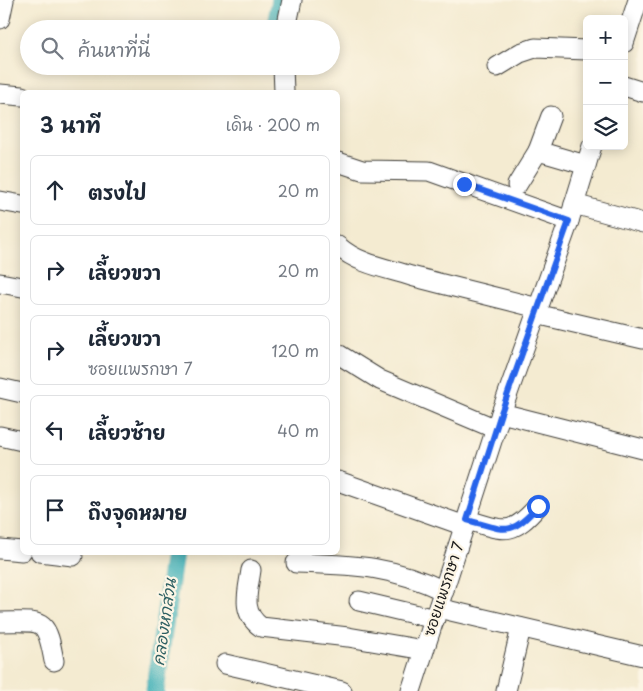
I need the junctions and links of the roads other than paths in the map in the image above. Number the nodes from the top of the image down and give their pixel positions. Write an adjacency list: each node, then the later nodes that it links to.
1 (4, 0): 4 (street)
2 (292, 0): 5 (street)
3 (638, 0): 6 (street)
4 (0, 19)
5 (288, 20)
6 (632, 35)
7 (583, 50): 8 (street)
8 (497, 68)
9 (283, 75): 11 (street)
10 (628, 87): 12 (street)
11 (284, 90)
12 (643, 92)
13 (0, 94): 14 (street)
14 (20, 96)
15 (551, 116): 17 (street)
16 (591, 150): 19 (street, ซอยแพรกษา 7)
17 (538, 151): 19 (street); 20 (street)
18 (340, 163): 23 (street)
19 (586, 165): 23 (street, ซอยแพรกษา 7)
20 (517, 185)
21 (0, 201): 22 (street)
22 (20, 205)
23 (572, 213): 24 (street); 28 (street, ซอยแพรกษา 7)
24 (643, 223)
25 (340, 248): 28 (street)
26 (0, 283): 27 (street)
27 (20, 287)
28 (537, 311): 29 (street); 33 (street, ซอยแพรกษา 7)
29 (643, 339)
30 (340, 355): 33 (street)
31 (0, 388): 32 (street)
32 (20, 393)
33 (499, 421): 36 (street); 39 (street, ซอยแพรกษา 7)
34 (0, 436): 35 (street)
35 (20, 441)
36 (643, 449)
37 (340, 482): 39 (street)
38 (538, 506): 39 (street)
39 (466, 523): 47 (street, ซอยแพรกษา 7)
40 (0, 549): 41 (street)
41 (20, 551)
42 (65, 555): 43 (street)
43 (73, 556)
44 (296, 563): 47 (street)
45 (251, 570): 50 (street)
46 (359, 601): 47 (street)
47 (439, 606): 49 (street); 50 (street, ซอยแพรกษา 7)
48 (0, 622): 52 (street)
49 (521, 628): 51 (street); 57 (street)
50 (424, 650): 56 (street, ซอยแพรกษา 7)
51 (643, 656)
52 (54, 661)
53 (225, 664): 54 (street)
54 (308, 687): 55 (street)
55 (342, 691)
56 (411, 691)
57 (506, 691)

